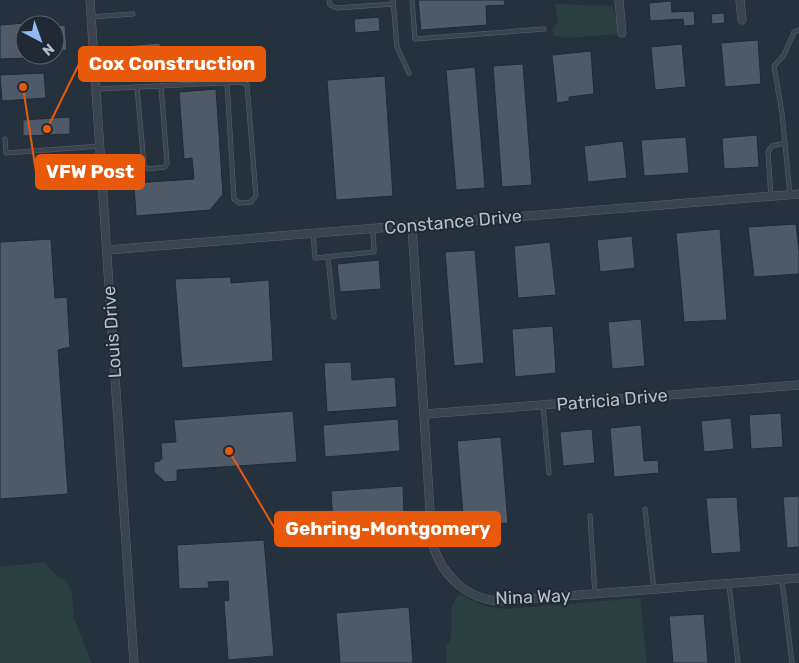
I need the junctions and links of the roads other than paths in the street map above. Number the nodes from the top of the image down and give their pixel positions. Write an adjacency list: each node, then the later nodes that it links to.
1 (90, 0): 8 (street, Louis Drive)
2 (329, 0): 6 (lane)
3 (412, 0): 10 (lane)
4 (619, 0): 12 (street)
5 (740, 0): 9 (street)
6 (393, 2): 13 (lane)
7 (133, 14): 8 (lane)
8 (91, 17): 17 (street, Louis Drive)
9 (742, 20)
10 (544, 29)
11 (799, 30): 19 (lane)
12 (622, 33)
13 (409, 72)
14 (227, 82): 14 (lane); 15 (lane)
15 (161, 86): 16 (lane); 16 (lane)
16 (137, 87): 17 (lane)
17 (97, 90): 20 (street, Louis Drive)
18 (5, 139): 20 (lane)
19 (785, 143): 22 (lane); 23 (lane)
20 (101, 146): 27 (street, Louis Drive)
21 (799, 194): 22 (street, Constance Drive)
22 (790, 195): 23 (street, Constance Drive)
23 (771, 197): 24 (street, Constance Drive)
24 (412, 226): 25 (street, Constance Drive); 32 (street, Nina Way)
25 (373, 229): 26 (street, Constance Drive); 28 (lane)
26 (313, 234): 27 (street, Constance Drive); 28 (lane)
27 (107, 250): 41 (street, Louis Drive)
28 (328, 257): 29 (lane)
29 (334, 317)
30 (799, 385): 31 (street, Patricia Drive)
31 (543, 405): 32 (street, Patricia Drive); 33 (lane)
32 (425, 414): 40 (street, Nina Way)
33 (549, 473)
34 (646, 509): 39 (lane)
35 (590, 516): 40 (lane)
36 (799, 578): 37 (street, Nina Way)
37 (782, 580): 38 (street, Nina Way); 43 (lane)
38 (728, 584): 39 (street, Nina Way); 42 (lane)
39 (654, 590): 40 (street, Nina Way)
40 (594, 594)
41 (134, 663)
42 (738, 663)
43 (792, 663)

